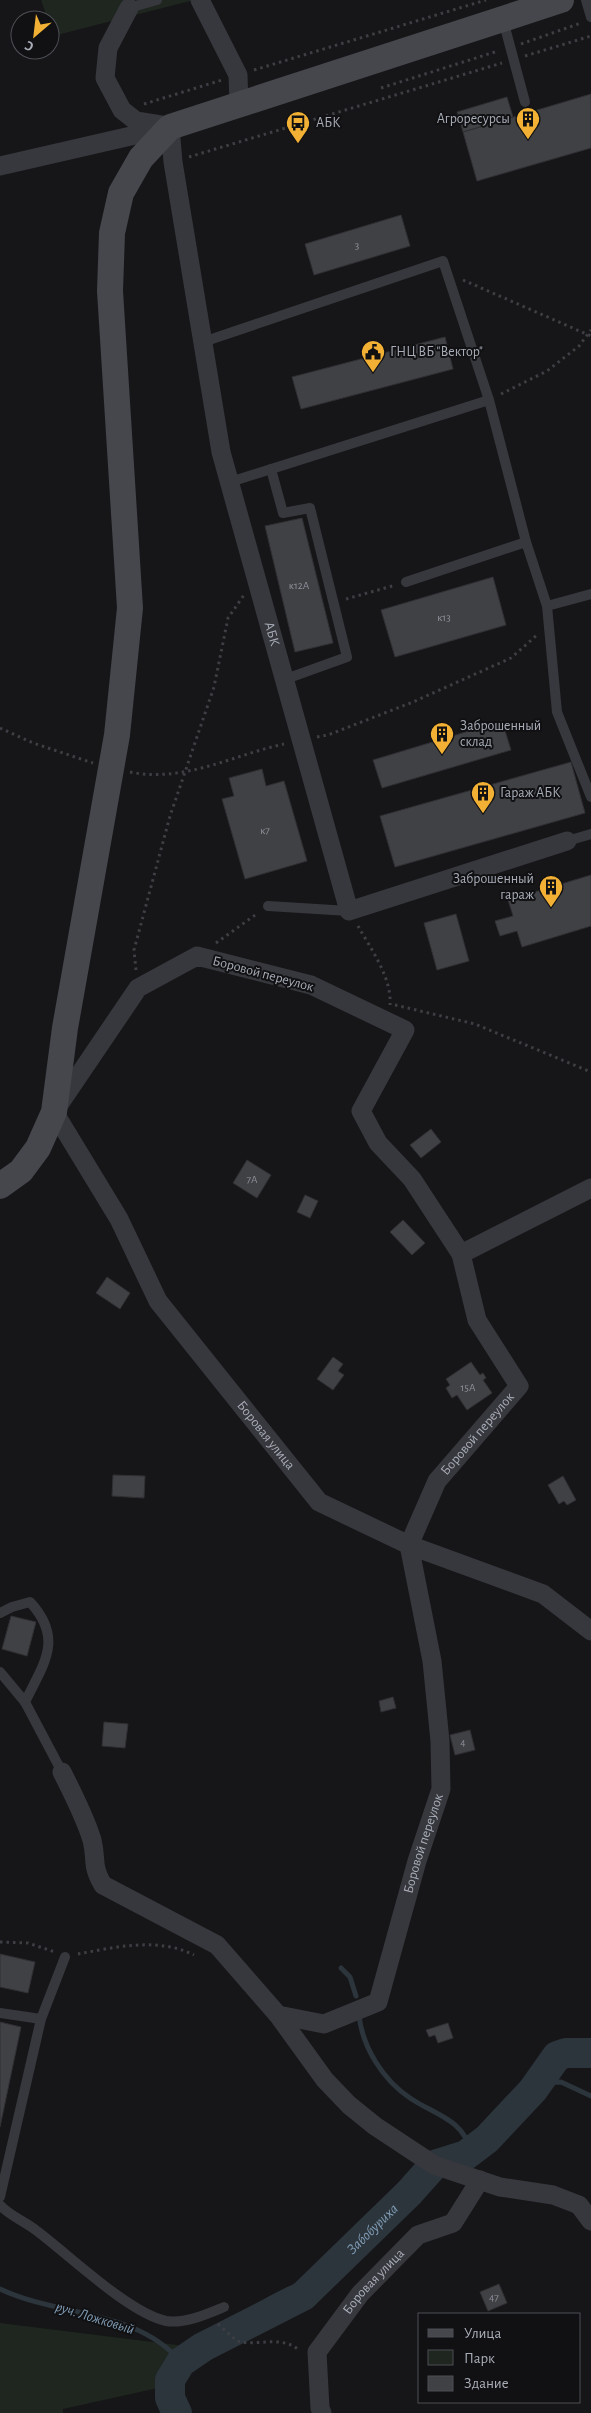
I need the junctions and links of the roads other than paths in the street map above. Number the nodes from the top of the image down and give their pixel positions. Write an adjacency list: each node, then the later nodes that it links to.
1 (157, 0): 5 (lane)
2 (200, 0): 9 (street)
3 (561, 0): 6 (street)
4 (586, 0): 7 (lane)
5 (129, 8): 10 (street)
6 (494, 10): 8 (lane); 9 (street)
7 (586, 20)
8 (525, 102)
9 (239, 104): 10 (street)
10 (170, 127): 11 (street); 12 (street, АБК); 26 (street)
11 (0, 166)
12 (203, 342): 13 (lane); 15 (street, АБК)
13 (489, 400): 14 (lane); 16 (lane)
14 (271, 469): 15 (lane); 20 (lane)
15 (230, 482): 20 (street, АБК)
16 (526, 542): 17 (lane); 19 (lane)
17 (406, 582)
18 (591, 594): 19 (lane)
19 (547, 606): 21 (lane)
20 (284, 680): 25 (street, АБК)
21 (591, 797)
22 (591, 834): 23 (lane)
23 (567, 841): 25 (street)
24 (268, 906): 25 (lane)
25 (349, 911)
26 (54, 1112): 27 (street); 29 (street, Боровой переулок); 30 (street, Боровая улица)
27 (0, 1186)
28 (591, 1188): 29 (street)
29 (461, 1254): 30 (street, Боровой переулок)
30 (409, 1545): 32 (street, Боровая улица); 38 (street, Боровой переулок)
31 (0, 1614): 34 (lane)
32 (591, 1631)
33 (0, 1672): 34 (lane)
34 (25, 1702): 35 (lane)
35 (62, 1772): 38 (street)
36 (65, 1957): 39 (lane)
37 (0, 2014): 39 (lane)
38 (278, 2015): 40 (street)
39 (41, 2019): 41 (lane)
40 (480, 2180): 43 (street); 45 (street, Боровая улица)
41 (0, 2197)
42 (0, 2205): 44 (lane)
43 (591, 2221)
44 (224, 2307)
45 (322, 2413)

